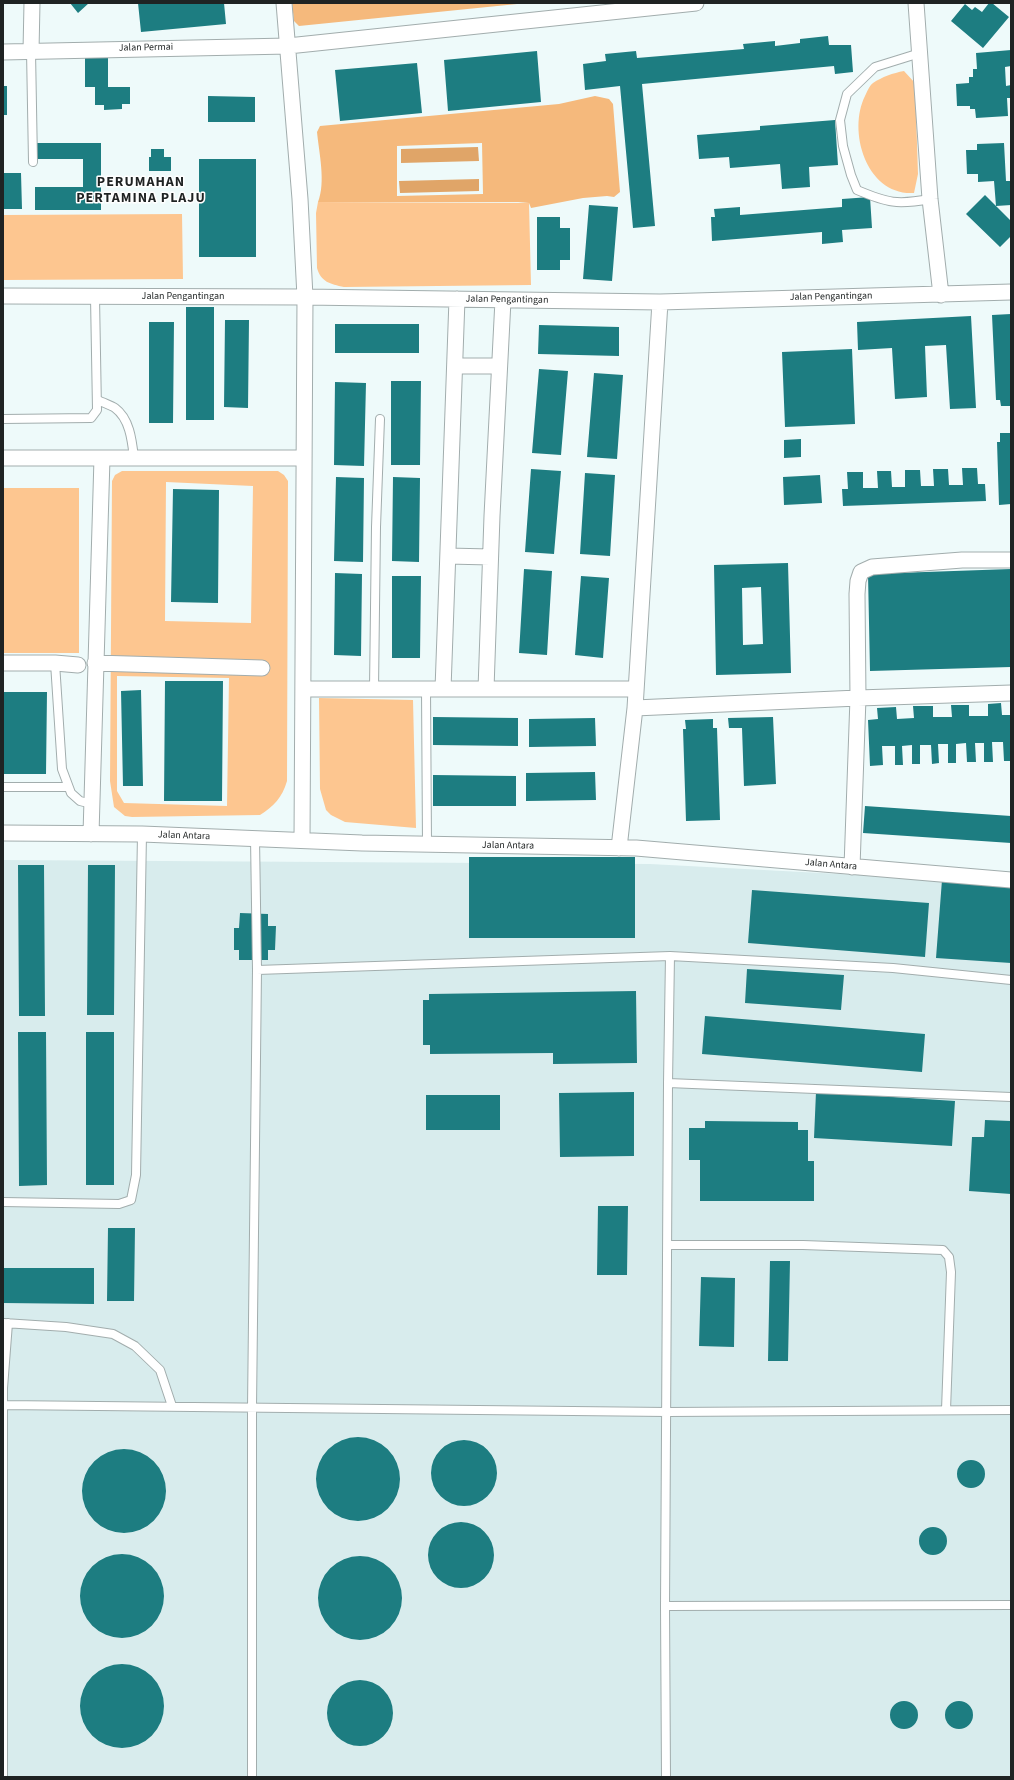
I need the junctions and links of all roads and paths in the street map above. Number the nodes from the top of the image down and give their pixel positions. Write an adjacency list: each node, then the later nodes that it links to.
1 (32, 3): 6 (street)
2 (284, 3): 5 (street)
3 (687, 3): 5 (street, Jalan Permai)
4 (916, 3): 8 (street)
5 (288, 46): 6 (street, Jalan Permai); 15 (street)
6 (31, 51): 7 (street, Jalan Permai); 9 (lane)
7 (3, 52)
8 (920, 53): 10 (street); 10 (lane)
9 (33, 162)
10 (930, 199): 12 (street)
11 (1011, 292): 12 (street, Jalan Pengantingan)
12 (941, 295): 18 (street, Jalan Pengantingan)
13 (3, 296): 14 (street, Jalan Pengantingan)
14 (95, 297): 15 (street, Jalan Pengantingan); 21 (lane)
15 (306, 297): 16 (street, Jalan Pengantingan); 27 (street)
16 (457, 299): 17 (street, Jalan Pengantingan); 19 (street)
17 (503, 300): 18 (street, Jalan Pengantingan); 20 (street)
18 (660, 302): 41 (street)
19 (455, 366): 20 (street); 28 (street)
20 (499, 366): 29 (street)
21 (98, 400): 22 (lane); 26 (lane)
22 (3, 419)
23 (380, 419): 37 (lane)
24 (3, 458): 25 (street)
25 (102, 458): 26 (street); 33 (street)
26 (134, 458): 27 (street)
27 (304, 458): 36 (street)
28 (448, 556): 29 (street); 39 (street)
29 (490, 557): 40 (street)
30 (1011, 560): 43 (street)
31 (3, 663): 32 (street)
32 (55, 663): 34 (street); 46 (lane)
33 (95, 663): 35 (street); 47 (street)
34 (78, 665)
35 (262, 668)
36 (303, 689): 37 (street); 52 (street)
37 (374, 689): 38 (street)
38 (426, 689): 39 (street); 53 (lane)
39 (443, 689): 40 (street)
40 (486, 689): 41 (street)
41 (636, 690): 44 (street)
42 (1011, 693): 43 (street)
43 (858, 698): 44 (street); 55 (street)
44 (635, 708): 54 (street)
45 (3, 787): 46 (lane)
46 (68, 787): 47 (lane)
47 (92, 804): 49 (street)
48 (3, 833): 49 (street, Jalan Antara)
49 (91, 834): 50 (street, Jalan Antara)
50 (142, 834): 51 (street, Jalan Antara); 62 (lane)
51 (255, 838): 52 (street, Jalan Antara); 58 (lane)
52 (302, 840): 53 (street, Jalan Antara)
53 (427, 844): 54 (street, Jalan Antara)
54 (619, 848): 55 (street, Jalan Antara)
55 (852, 867): 56 (street, Jalan Antara)
56 (1011, 880)
57 (670, 956): 58 (lane); 59 (lane); 60 (lane)
58 (257, 970): 67 (lane)
59 (1011, 980)
60 (668, 1083): 61 (lane); 63 (lane)
61 (1011, 1098)
62 (3, 1202)
63 (668, 1245): 68 (lane); 70 (lane)
64 (5, 1323): 65 (lane); 66 (lane)
65 (4, 1405): 66 (lane); 73 (lane)
66 (172, 1406): 67 (lane)
67 (252, 1407): 70 (lane); 74 (lane)
68 (946, 1410): 69 (lane); 70 (lane)
69 (1011, 1410)
70 (667, 1412): 72 (lane)
71 (1011, 1605): 72 (lane)
72 (665, 1606): 75 (lane)
73 (3, 1777)
74 (252, 1777)
75 (666, 1777)

